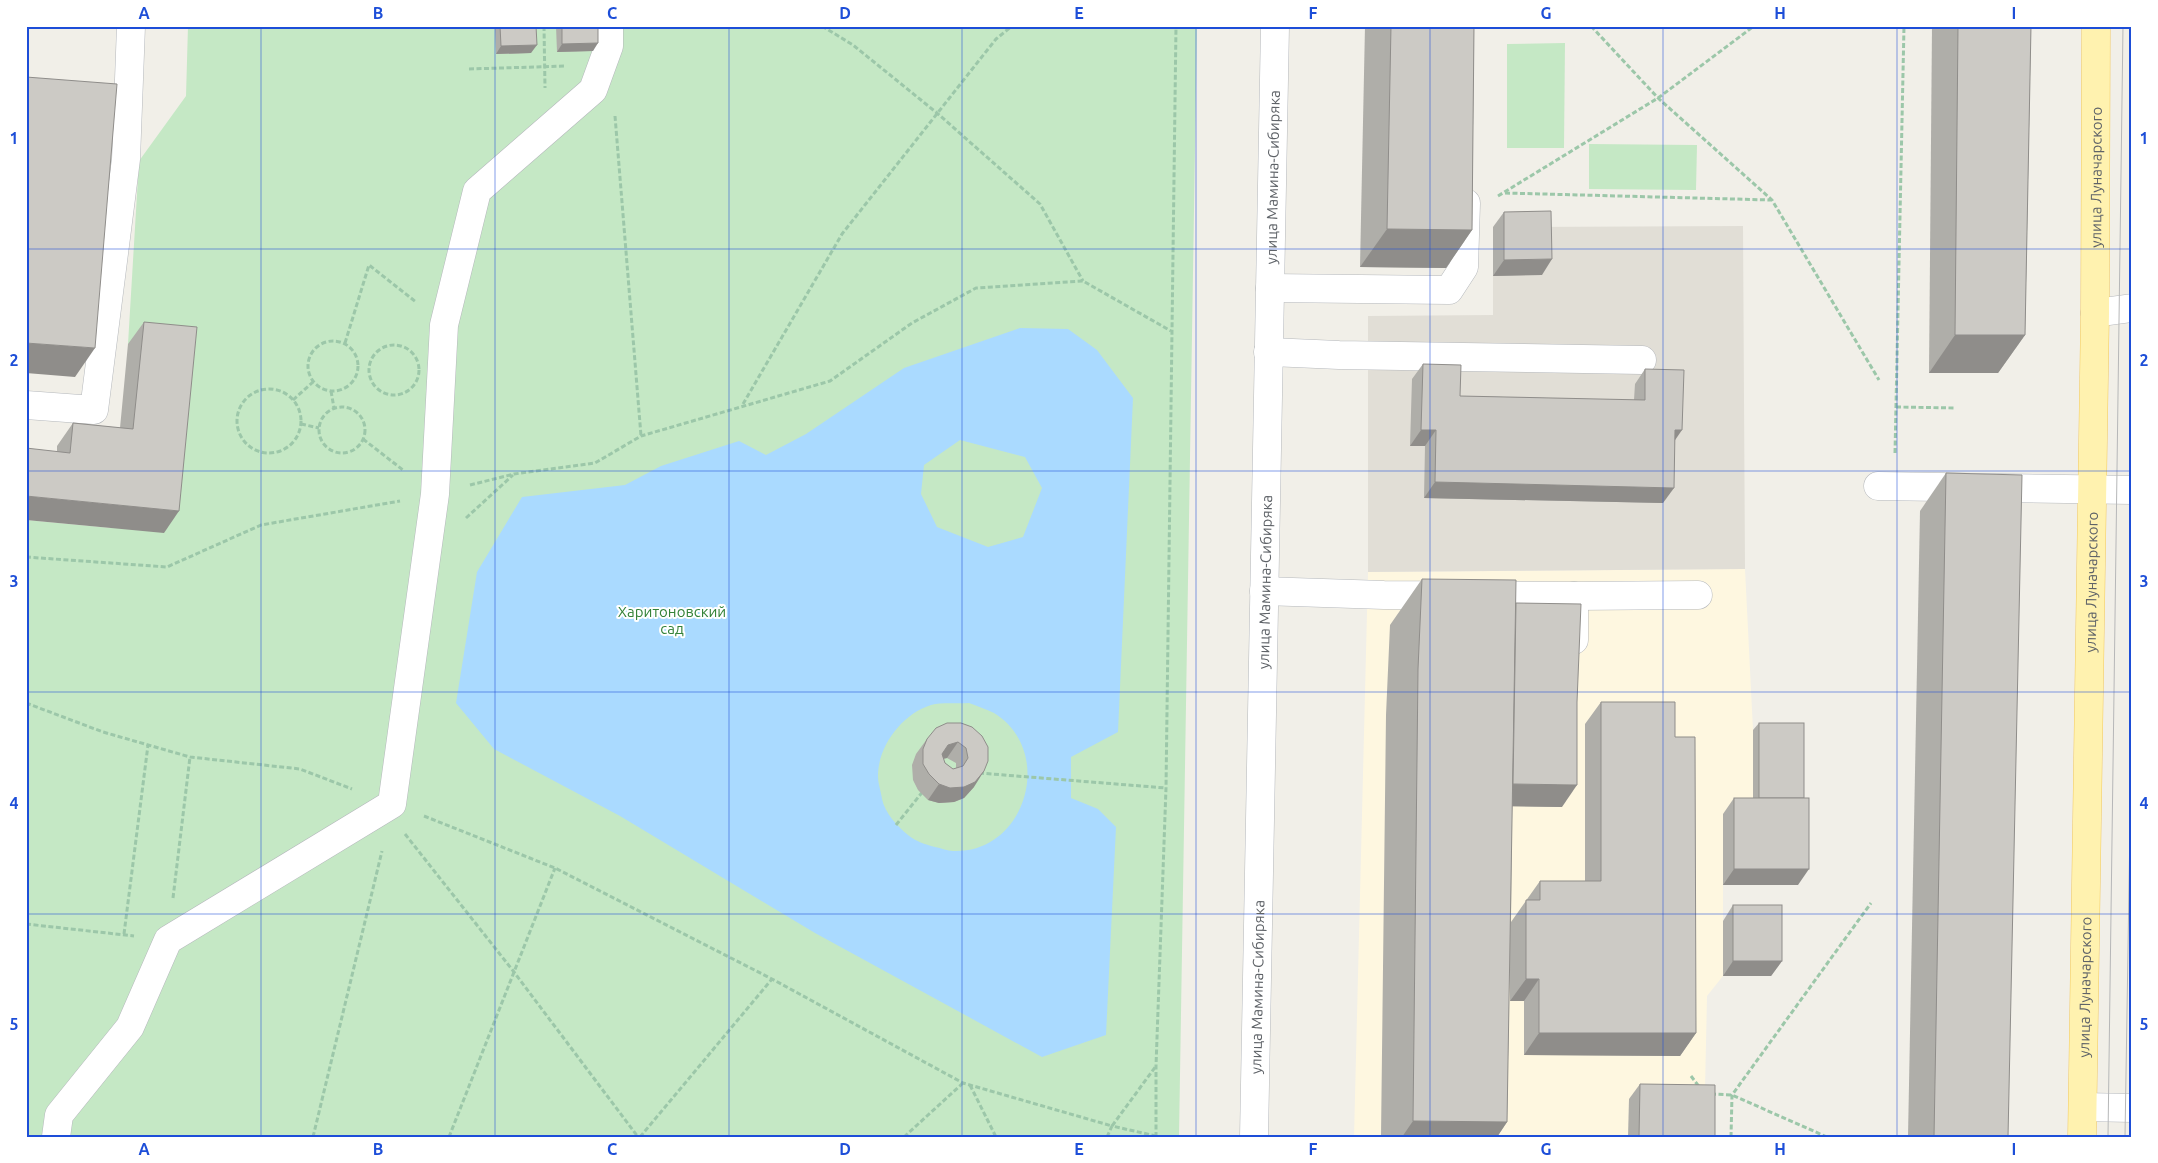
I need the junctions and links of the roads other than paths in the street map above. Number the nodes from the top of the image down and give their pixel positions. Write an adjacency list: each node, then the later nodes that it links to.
1 (131, 26): 11 (street)
2 (608, 26): 21 (street)
3 (1275, 26): 6 (street, улица Мамина-Сибиряка)
4 (2096, 26): 8 (main road, улица Луначарского)
5 (1467, 176): 6 (street)
6 (1270, 288): 9 (street, улица Мамина-Сибиряка)
7 (2132, 308): 8 (street)
8 (2095, 313): 13 (main road, улица Луначарского)
9 (1268, 352): 10 (street); 15 (street, улица Мамина-Сибиряка)
10 (1642, 360)
11 (26, 405)
12 (1878, 486): 13 (street)
13 (2092, 490): 14 (street); 19 (main road, улица Луначарского)
14 (2132, 490)
15 (1264, 591): 17 (street); 22 (street, улица Мамина-Сибиряка)
16 (1698, 595): 17 (street)
17 (1574, 596): 18 (street)
18 (1574, 665)
19 (2082, 1107): 20 (street); 23 (main road, улица Луначарского)
20 (2132, 1108)
21 (56, 1137)
22 (1254, 1137)
23 (2082, 1137)

